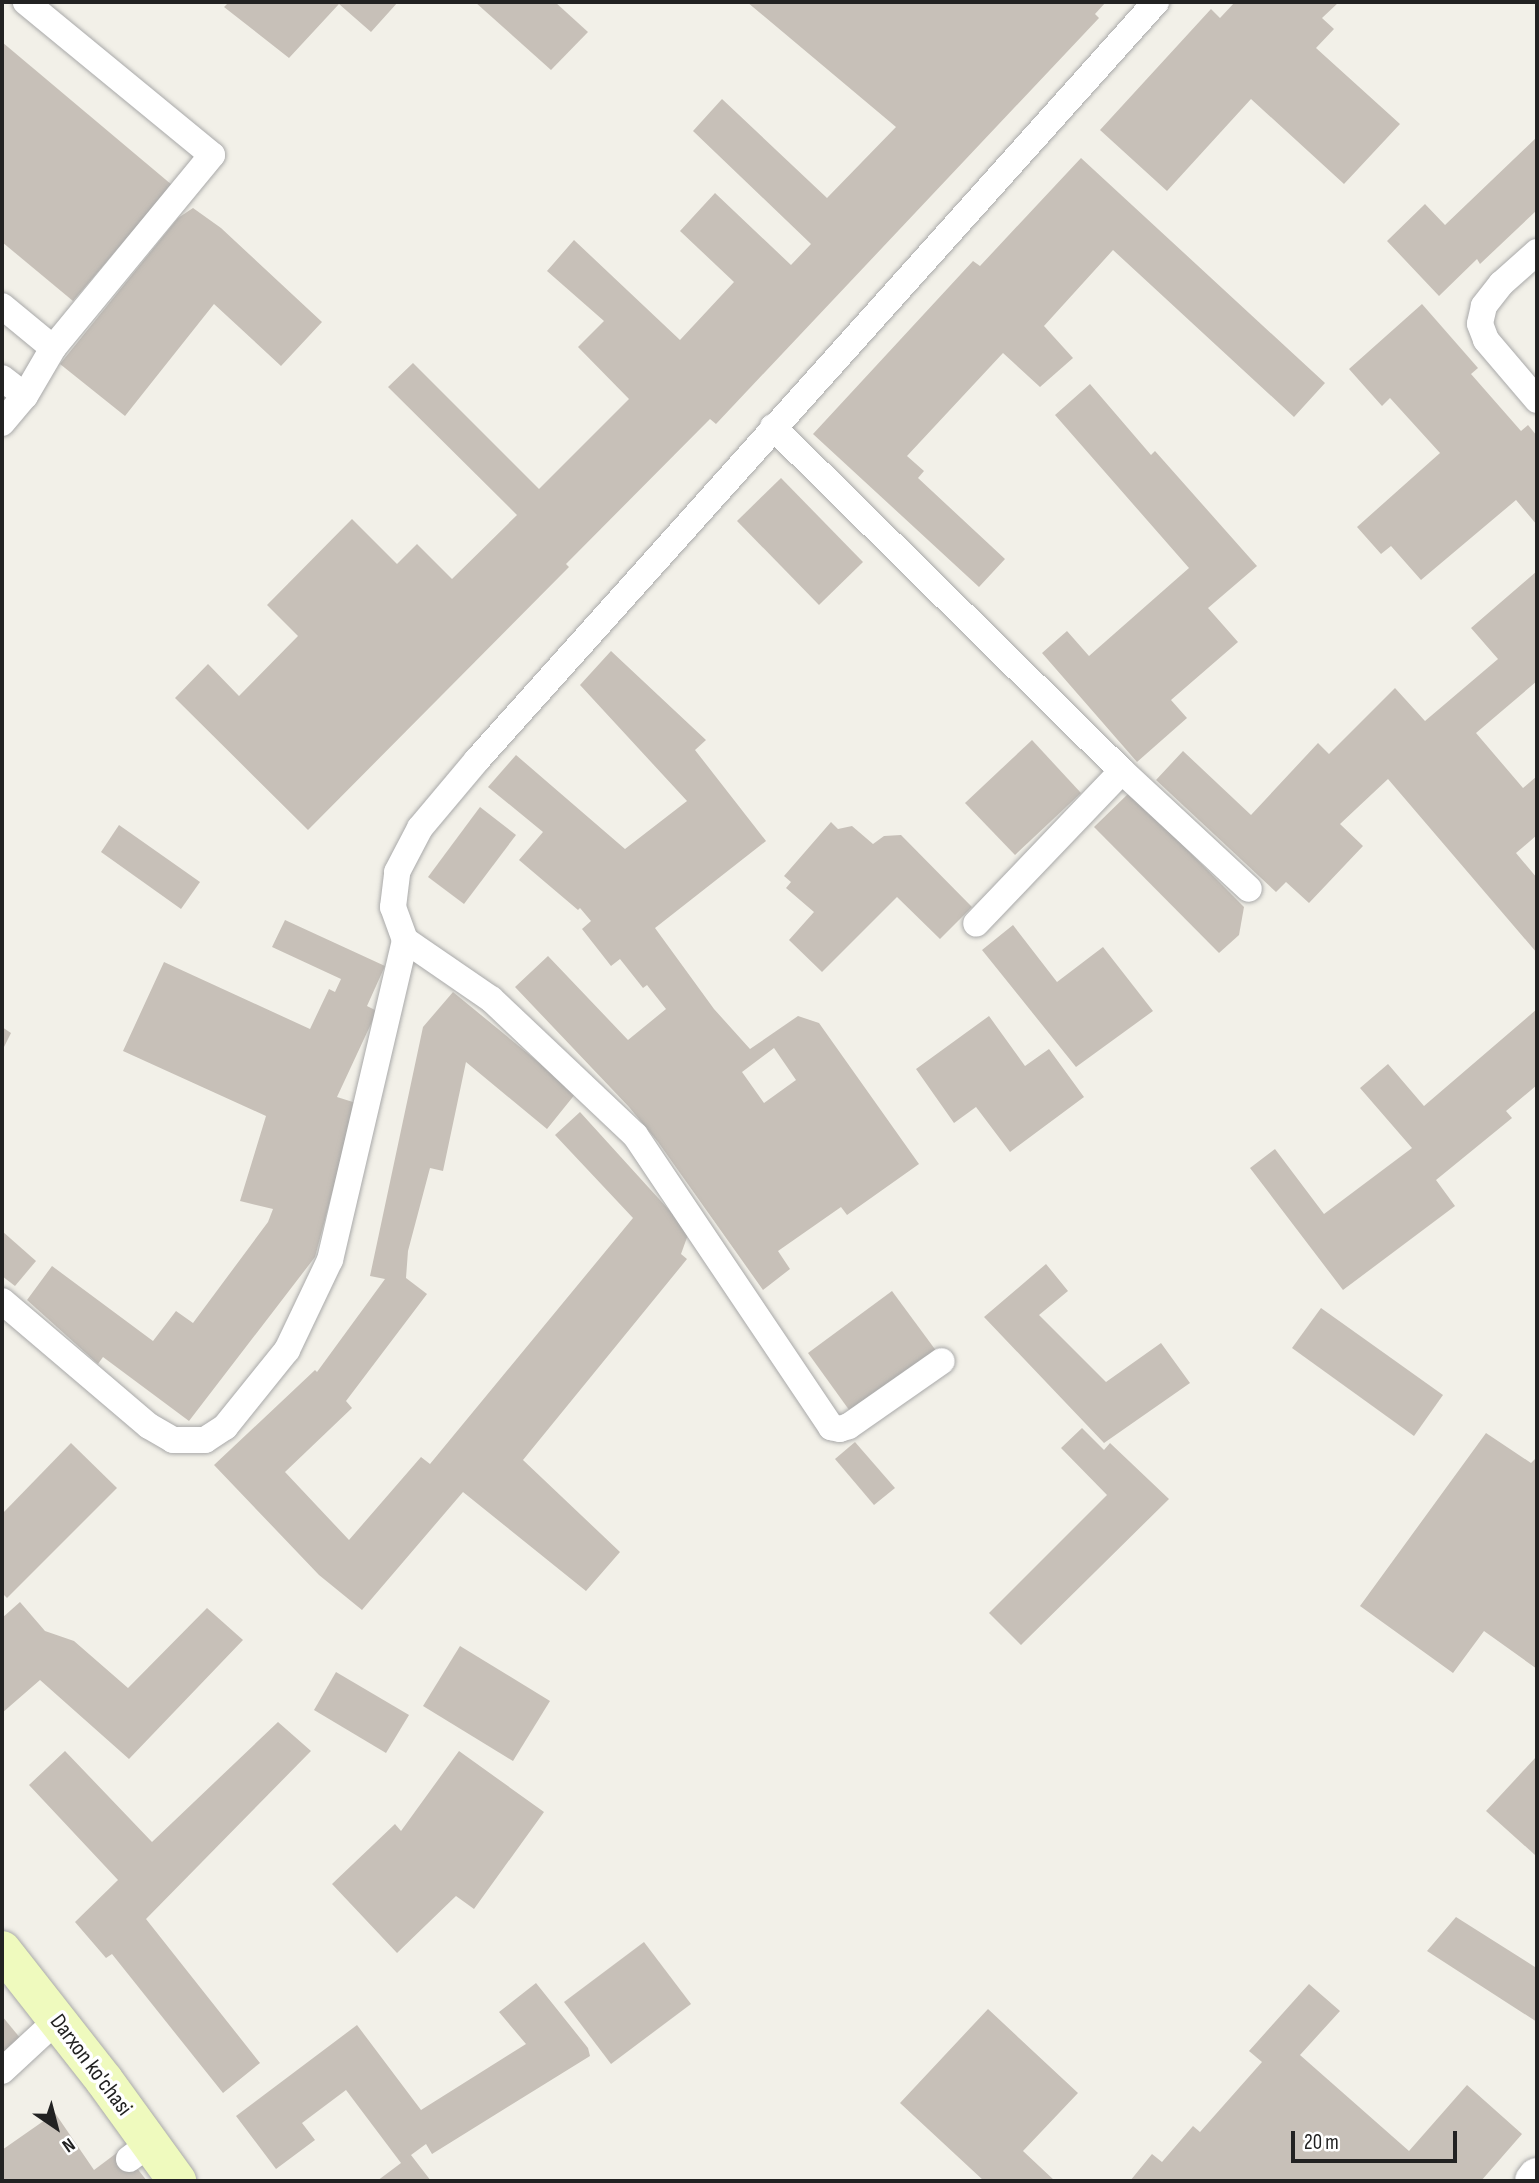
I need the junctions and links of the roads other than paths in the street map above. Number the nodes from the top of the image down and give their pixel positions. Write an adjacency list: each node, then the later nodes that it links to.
1 (26, 2): 5 (lane)
2 (1156, 2): 10 (lane)
3 (1537, 252): 8 (lane)
4 (2, 306): 5 (lane)
5 (53, 348): 7 (lane)
6 (2, 378): 7 (lane)
7 (25, 397): 9 (lane)
8 (1537, 400)
9 (2, 424)
10 (773, 427): 11 (lane); 14 (lane)
11 (1122, 771): 12 (lane); 13 (lane)
12 (1249, 889)
13 (976, 924)
14 (405, 940): 15 (lane); 16 (lane)
15 (2, 1301)
16 (942, 1361)
17 (2, 1950): 18 (main road, Darxon ko'chasi)
18 (57, 2020): 19 (lane); 21 (main road, Darxon ko'chasi)
19 (2, 2071)
20 (1537, 2177): 22 (street)
21 (177, 2181)
22 (1534, 2181)

